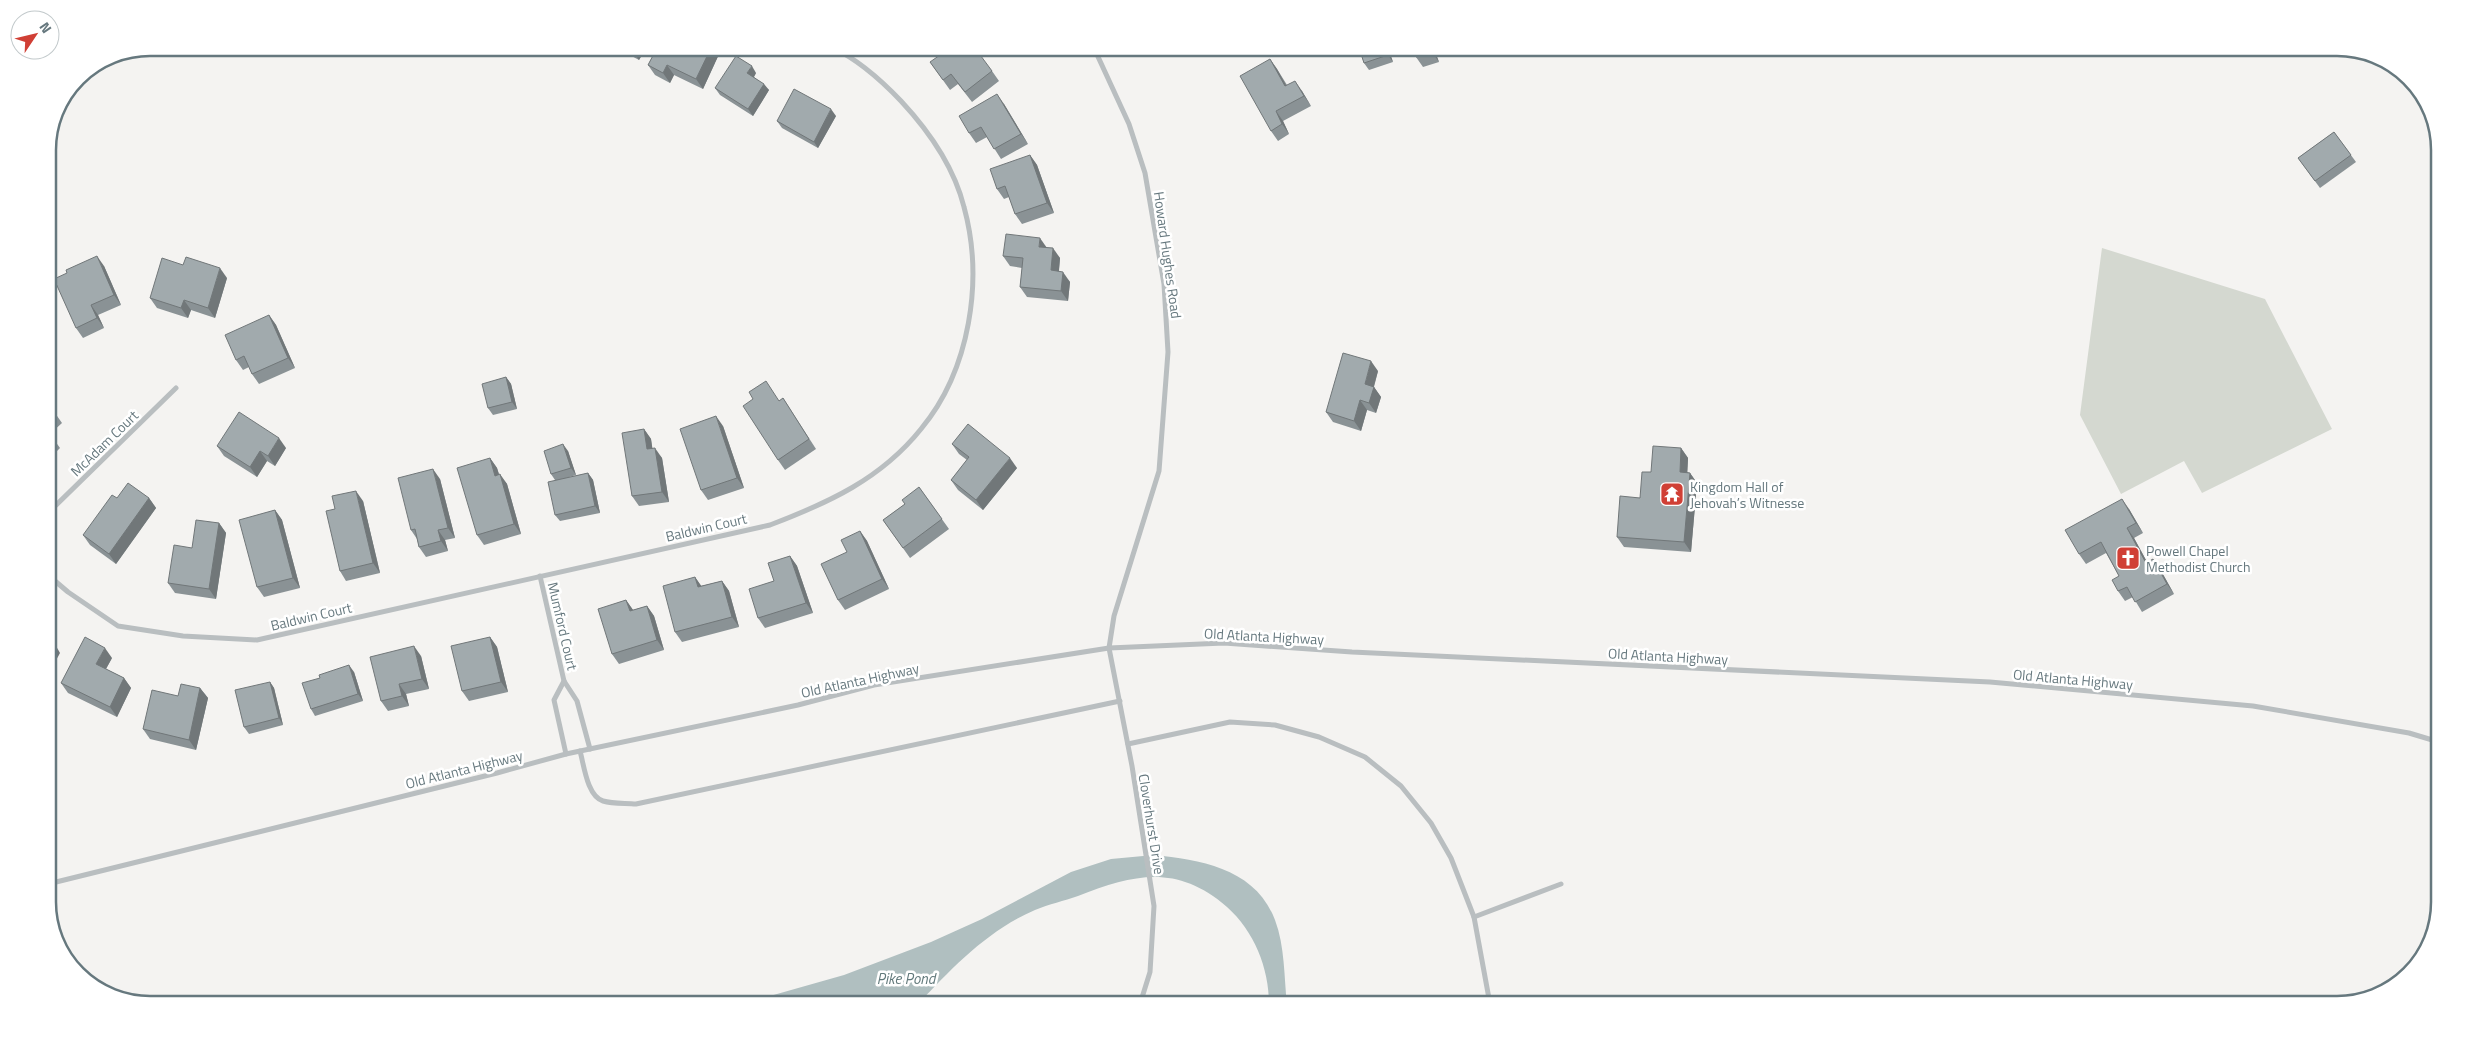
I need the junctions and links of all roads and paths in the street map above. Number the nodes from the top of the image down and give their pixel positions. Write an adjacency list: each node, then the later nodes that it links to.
1 (845, 56): 5 (street, Baldwin Court)
2 (1098, 56): 7 (street, Howard Hughes Road)
3 (176, 388): 4 (street, McAdam Court)
4 (56, 506)
5 (540, 576): 6 (street, Baldwin Court); 8 (street, Mumford Court)
6 (56, 581)
7 (1109, 648): 9 (street, Cloverhurst Drive); 10 (street, Old Atlanta Highway); 12 (street, Old Atlanta Highway)
8 (564, 681): 12 (street, Mumford Court); 14 (street, Mumford Court)
9 (1120, 702): 11 (street, Cloverhurst Drive); 13 (street)
10 (2431, 739)
11 (1128, 744): 17 (street); 18 (street, Cloverhurst Drive)
12 (590, 749): 13 (street, Old Atlanta Highway)
13 (580, 751): 14 (street, Old Atlanta Highway)
14 (566, 754): 15 (street, Old Atlanta Highway)
15 (56, 882)
16 (1561, 884): 17 (street)
17 (1474, 918): 19 (street)
18 (1142, 996)
19 (1489, 996)

